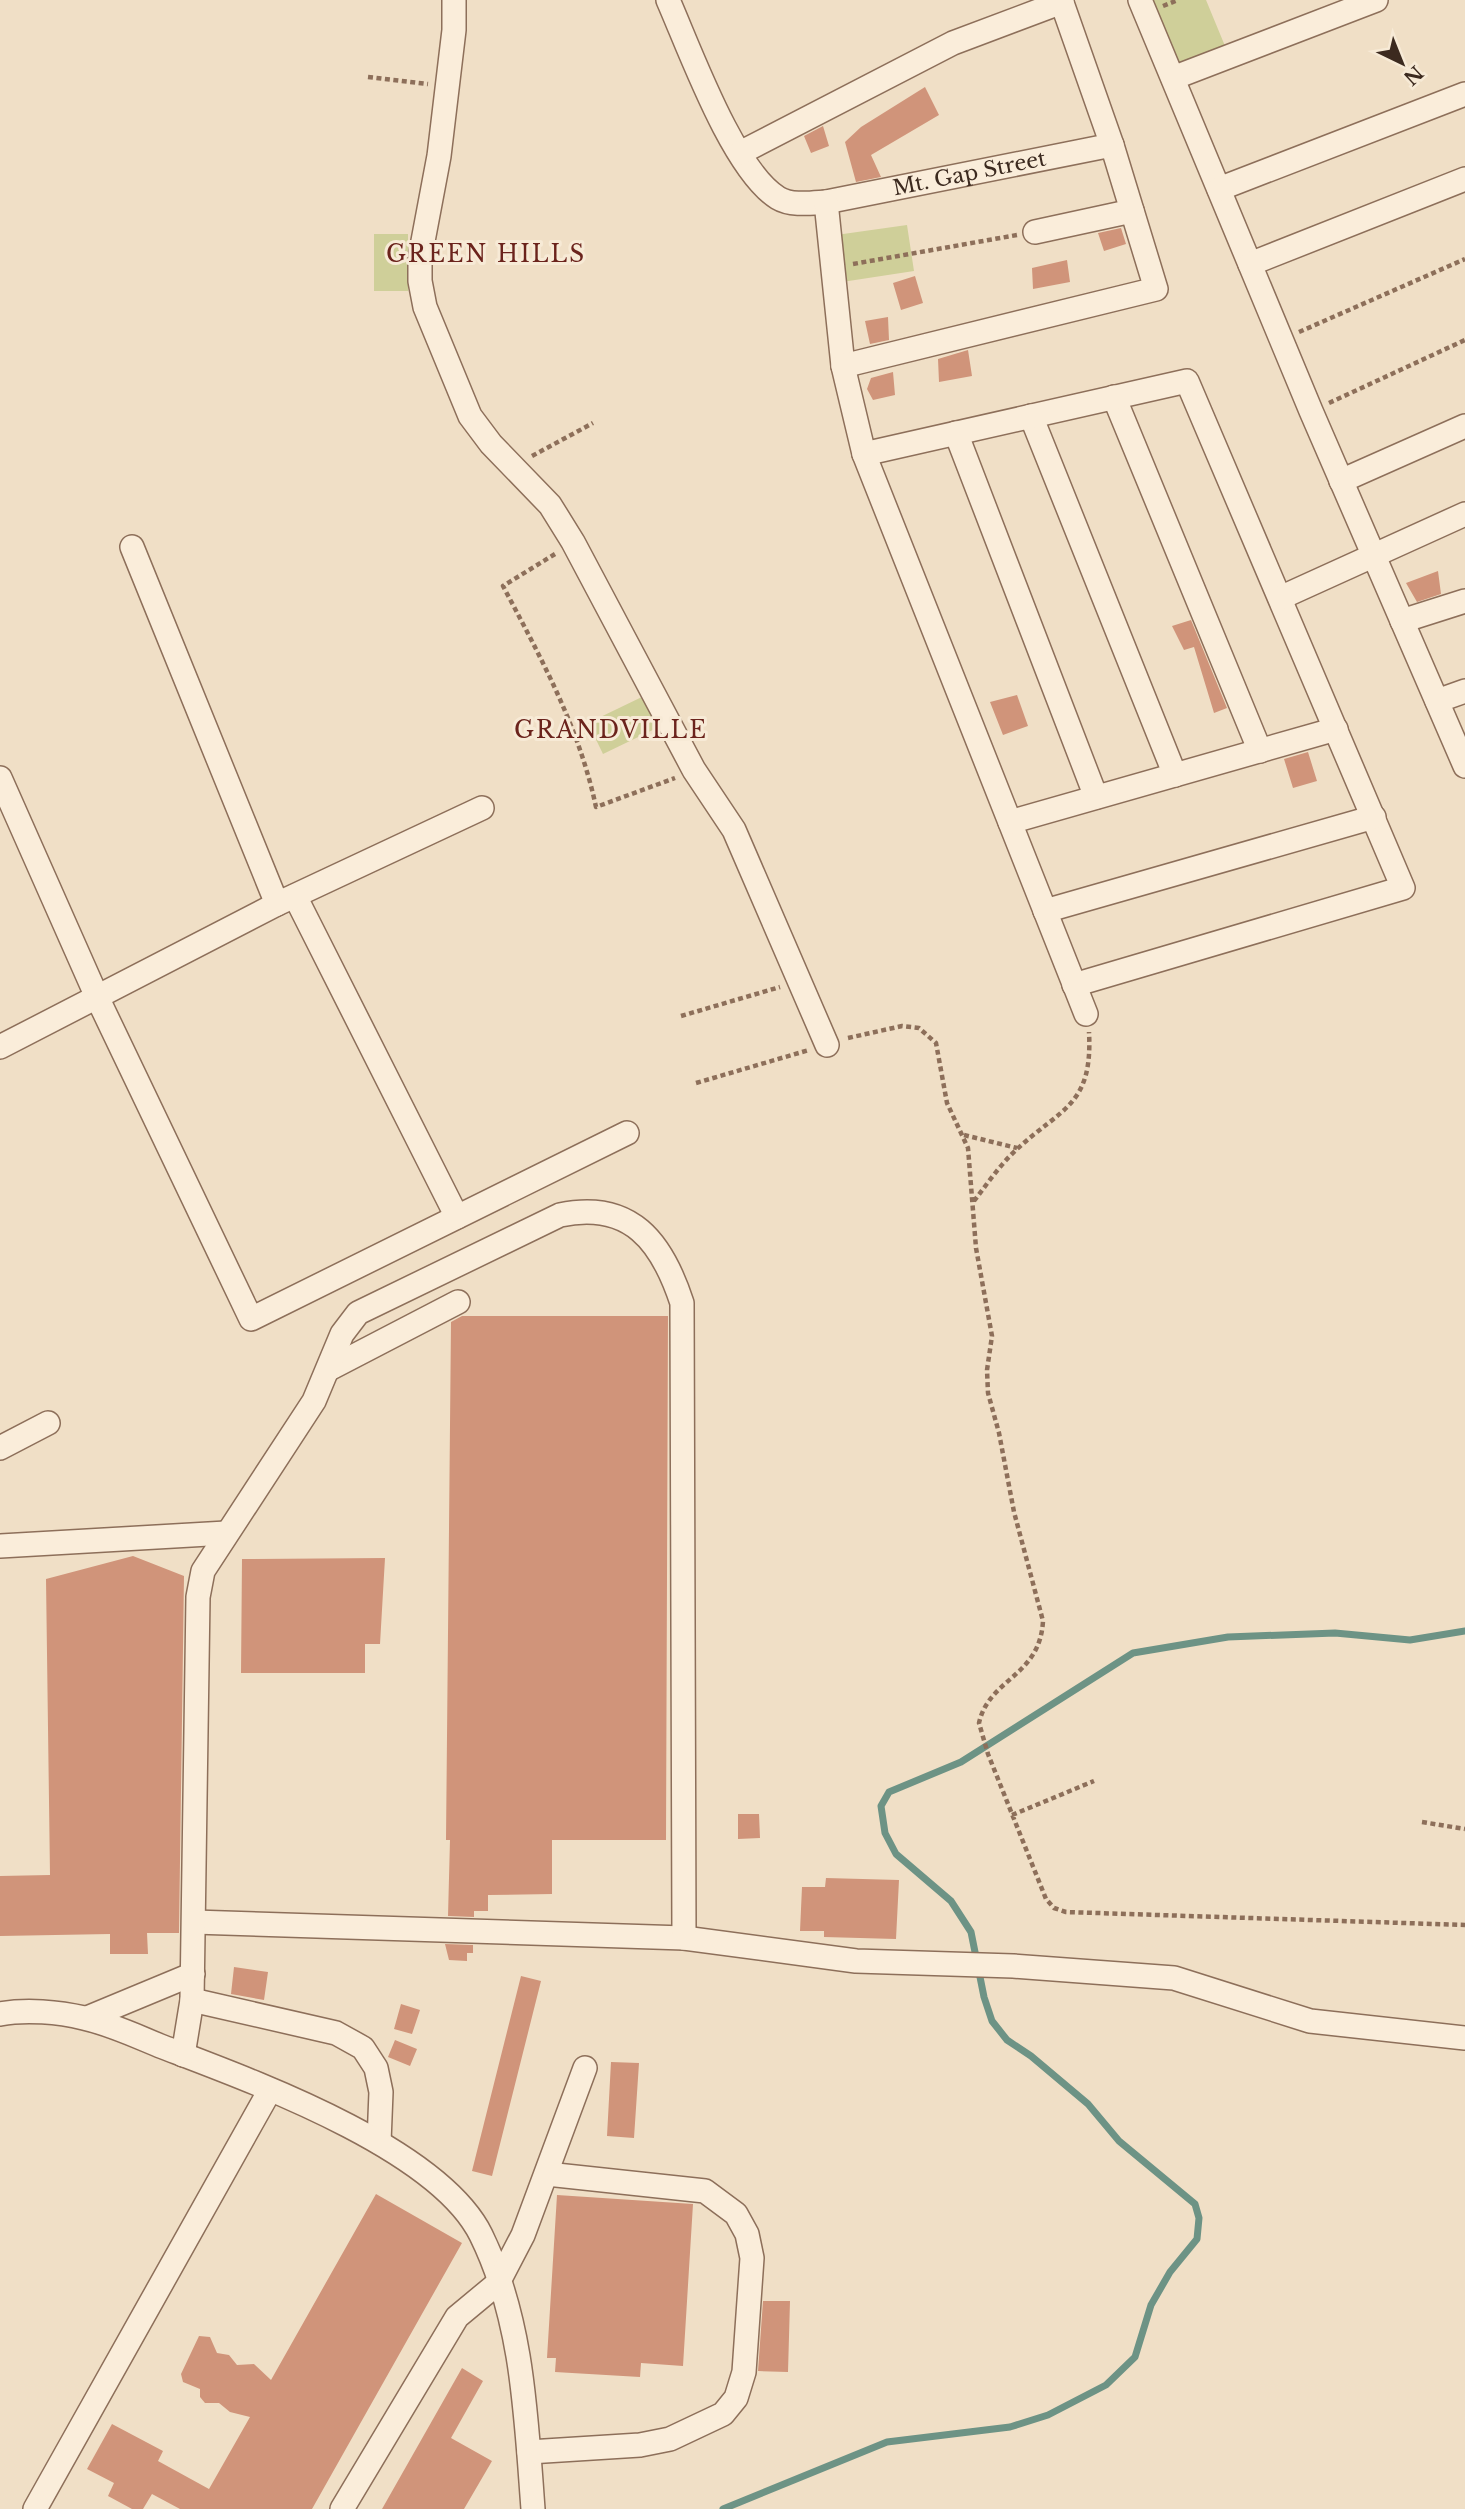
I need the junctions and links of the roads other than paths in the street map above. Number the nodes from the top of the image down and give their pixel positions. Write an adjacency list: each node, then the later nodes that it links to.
1 (454, 0): 45 (street)
2 (668, 0): 9 (street, Mt. Gap Street)
3 (1140, 0): 6 (street)
4 (1376, 0): 6 (street)
5 (1061, 1): 8 (street); 9 (street)
6 (1173, 78): 11 (street)
7 (1465, 94): 11 (street)
8 (1112, 145): 12 (street, Mt. Gap Street); 13 (street)
9 (740, 153): 12 (street, Mt. Gap Street)
10 (1465, 179): 15 (street)
11 (1219, 189): 15 (street)
12 (826, 202): 16 (street)
13 (1132, 211): 14 (street); 16 (street)
14 (1035, 232)
15 (1250, 264): 22 (street)
16 (843, 366): 21 (street)
17 (1114, 397): 18 (street); 26 (street); 32 (street)
18 (1031, 416): 20 (street); 34 (street)
19 (1465, 426): 22 (street)
20 (956, 433): 21 (street); 36 (street)
21 (864, 454): 39 (street)
22 (1341, 481): 25 (street)
23 (1465, 514): 25 (street)
24 (132, 547): 40 (street)
25 (1373, 554): 26 (street); 28 (street)
26 (1280, 598): 31 (street)
27 (1465, 601): 28 (street)
28 (1402, 621): 30 (street)
29 (1465, 691): 30 (street)
30 (1437, 701): 33 (street)
31 (1336, 729): 32 (street); 38 (street)
32 (1260, 751): 34 (street)
33 (1465, 766)
34 (1175, 775): 36 (street)
35 (0, 778): 43 (street)
36 (1096, 797): 39 (street)
37 (482, 808): 40 (street)
38 (1374, 817): 41 (street); 42 (street)
39 (1010, 822): 41 (street)
40 (286, 900): 43 (street); 48 (street)
41 (1045, 911): 42 (street)
42 (1074, 985): 44 (street)
43 (97, 997): 46 (street); 48 (street)
44 (1086, 1014)
45 (827, 1045)
46 (0, 1047)
47 (627, 1133): 48 (street)
48 (457, 1217)
49 (458, 1302): 50 (street)
50 (330, 1369): 53 (street); 56 (street)
51 (48, 1423): 52 (street)
52 (0, 1448)
53 (226, 1533): 54 (street); 55 (street)
54 (0, 1546)
55 (194, 1922): 56 (street); 57 (street)
56 (684, 1938): 61 (street)
57 (193, 1974): 58 (street); 60 (street)
58 (192, 2000): 62 (street); 65 (street)
59 (0, 2014): 60 (street)
60 (87, 2018): 62 (street)
61 (1465, 2038)
62 (183, 2055): 64 (street)
63 (585, 2068): 66 (street)
64 (270, 2091): 65 (street); 69 (street)
65 (379, 2142): 67 (street)
66 (547, 2174): 67 (street); 68 (street)
67 (498, 2283): 68 (street); 70 (street)
68 (529, 2452): 71 (street)
69 (34, 2509)
70 (342, 2509)
71 (533, 2509)

